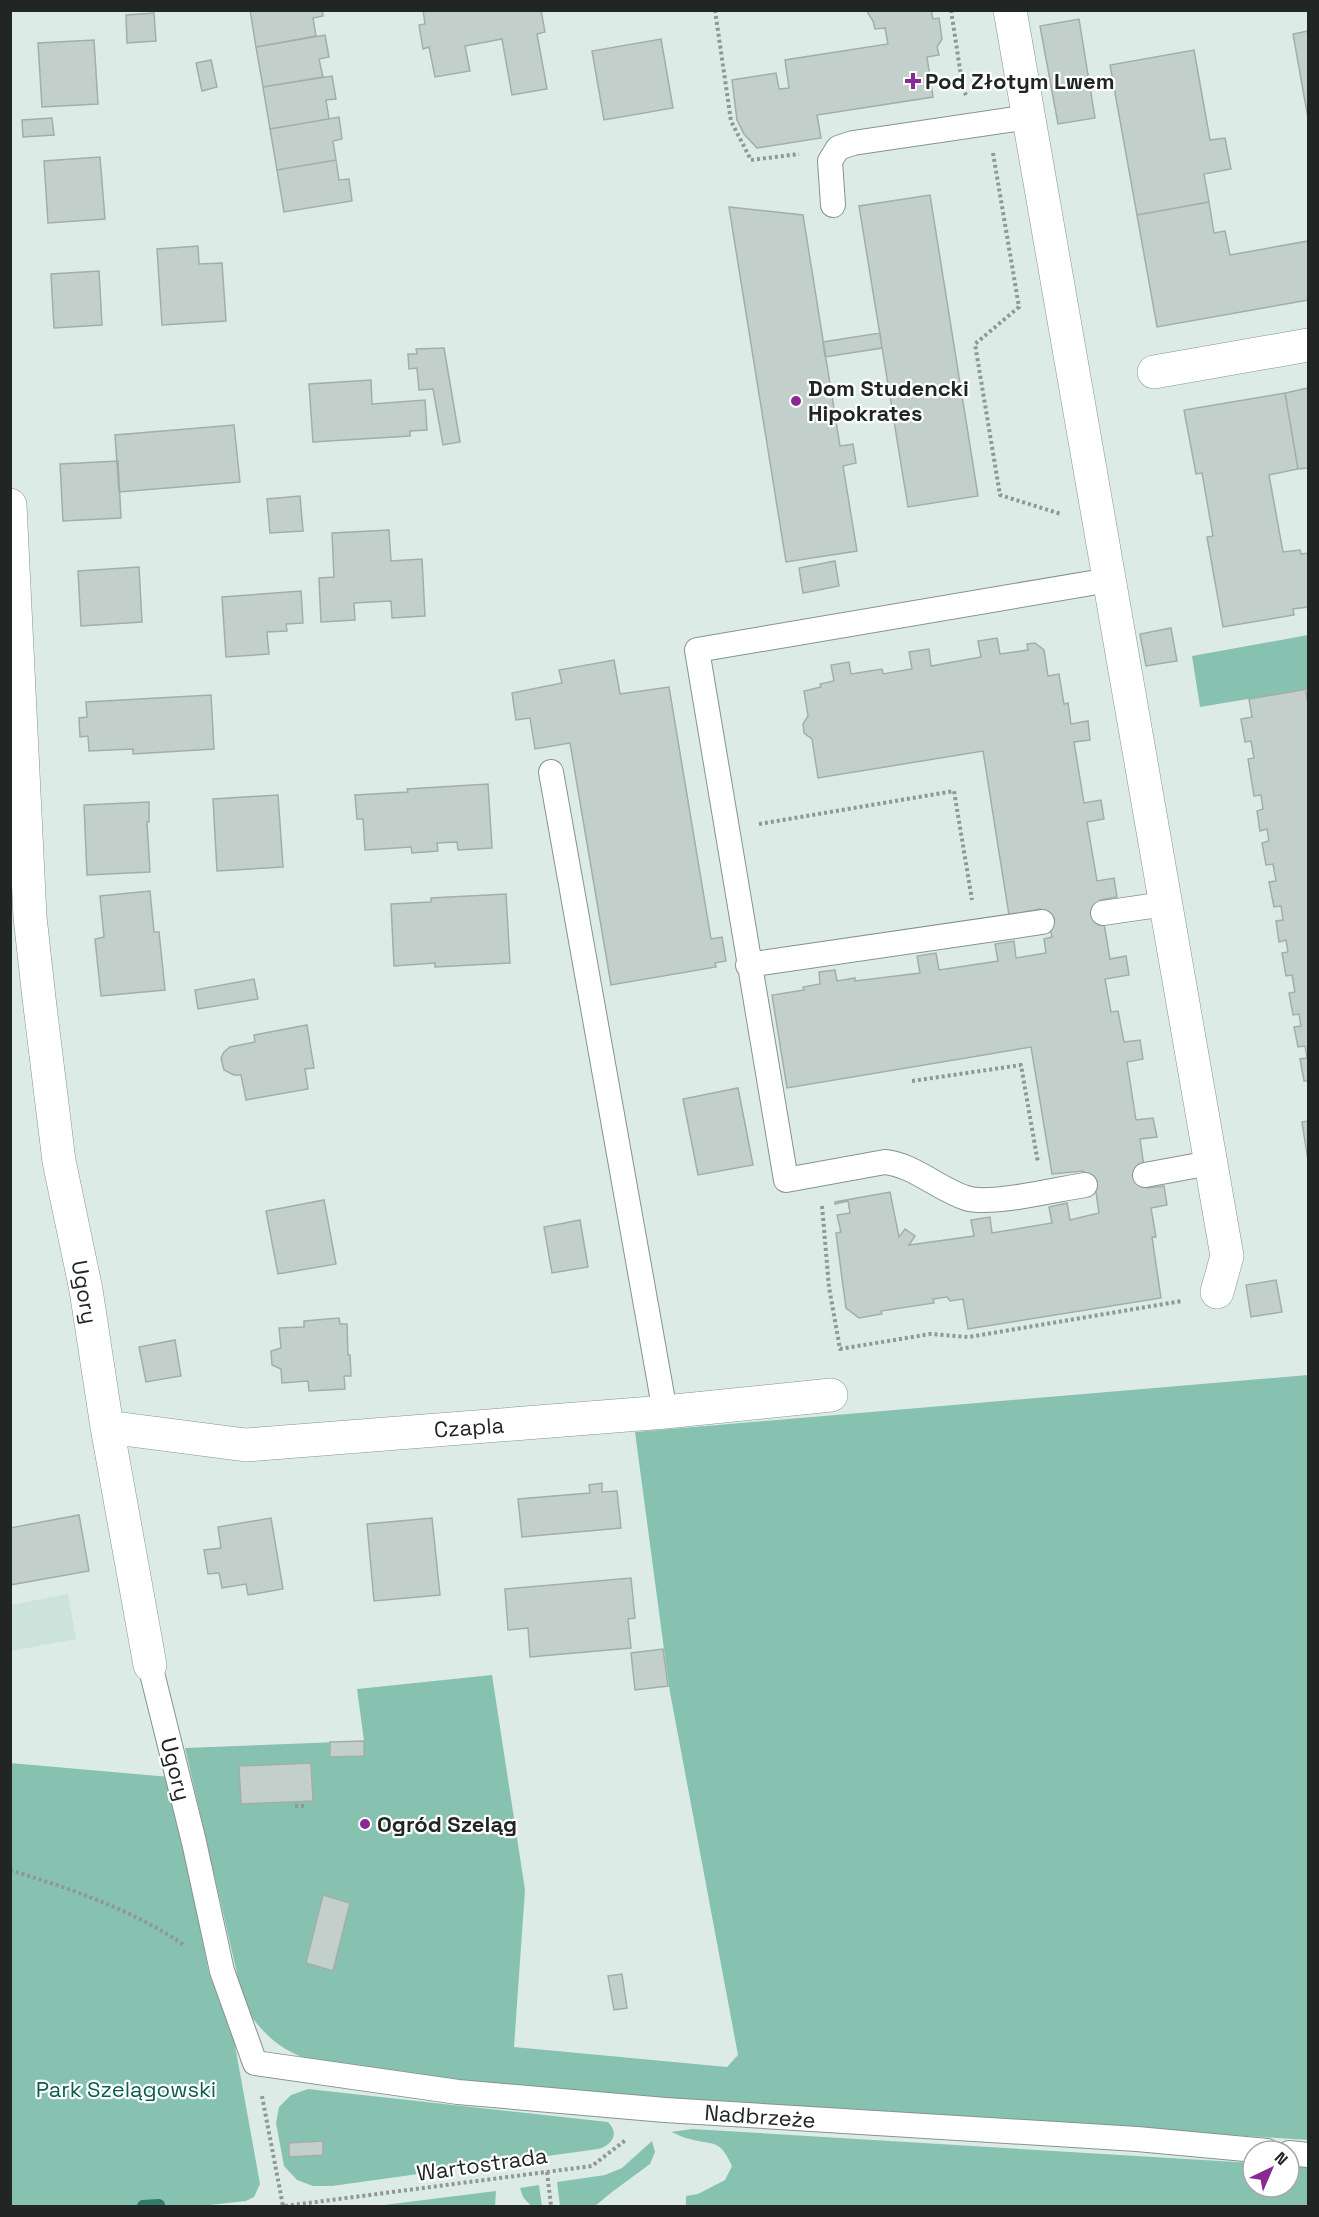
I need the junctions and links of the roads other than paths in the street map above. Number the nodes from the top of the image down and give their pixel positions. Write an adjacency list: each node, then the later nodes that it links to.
1 (1010, 10): 2 (street)
2 (1029, 117): 3 (lane); 7 (street)
3 (833, 205)
4 (1308, 345): 5 (street)
5 (1154, 372)
6 (11, 519): 11 (street, Ugory)
7 (1109, 580): 9 (street); 13 (lane)
8 (551, 772): 19 (lane)
9 (1165, 904): 10 (lane); 14 (street)
10 (1103, 913)
11 (20, 917): 20 (street, Ugory)
12 (1042, 922): 13 (lane)
13 (748, 965): 16 (lane)
14 (1210, 1163): 15 (lane); 17 (street)
15 (1145, 1174)
16 (1085, 1185)
17 (1217, 1292)
18 (831, 1395): 19 (street, Czapla)
19 (665, 1413): 20 (street, Czapla)
20 (107, 1427): 21 (street, Ugory)
21 (150, 1665): 22 (lane, Ugory)
22 (255, 2063): 23 (lane, Nadbrzeże)
23 (1241, 2149)

